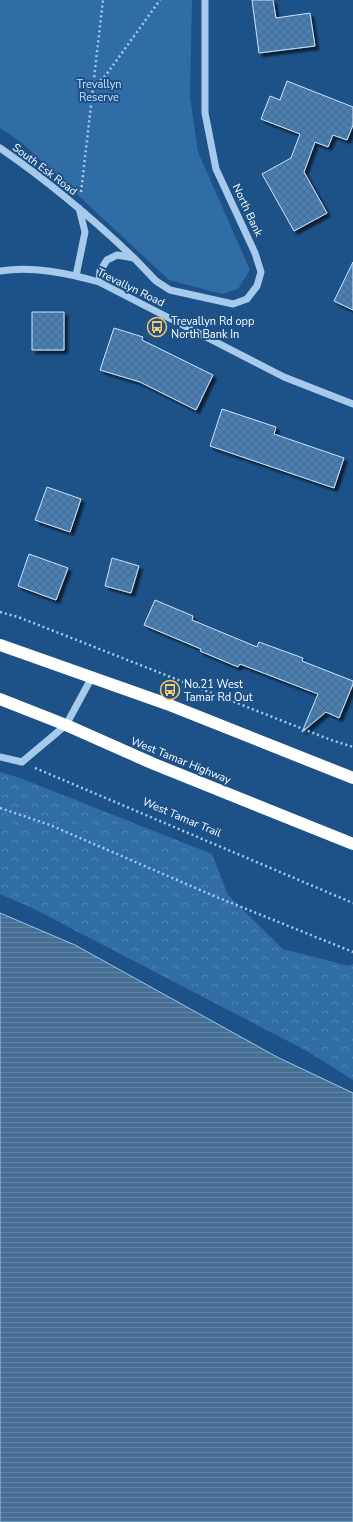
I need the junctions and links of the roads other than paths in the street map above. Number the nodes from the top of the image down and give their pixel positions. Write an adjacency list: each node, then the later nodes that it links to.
1 (205, 0): 4 (street, North Bank)
2 (0, 148): 3 (street, South Esk Road)
3 (78, 208): 4 (street, North Bank); 6 (street, South Esk Road)
4 (134, 258): 7 (street)
5 (0, 271): 6 (street, Trevallyn Road)
6 (76, 276): 7 (street, Trevallyn Road)
7 (99, 282): 8 (street, Trevallyn Road)
8 (353, 404)
9 (0, 645): 10 (highway)
10 (92, 677): 12 (street); 14 (highway)
11 (0, 699): 12 (highway, West Tamar Highway)
12 (66, 726): 13 (street); 15 (highway, West Tamar Highway)
13 (0, 757)
14 (353, 778)
15 (353, 844)

